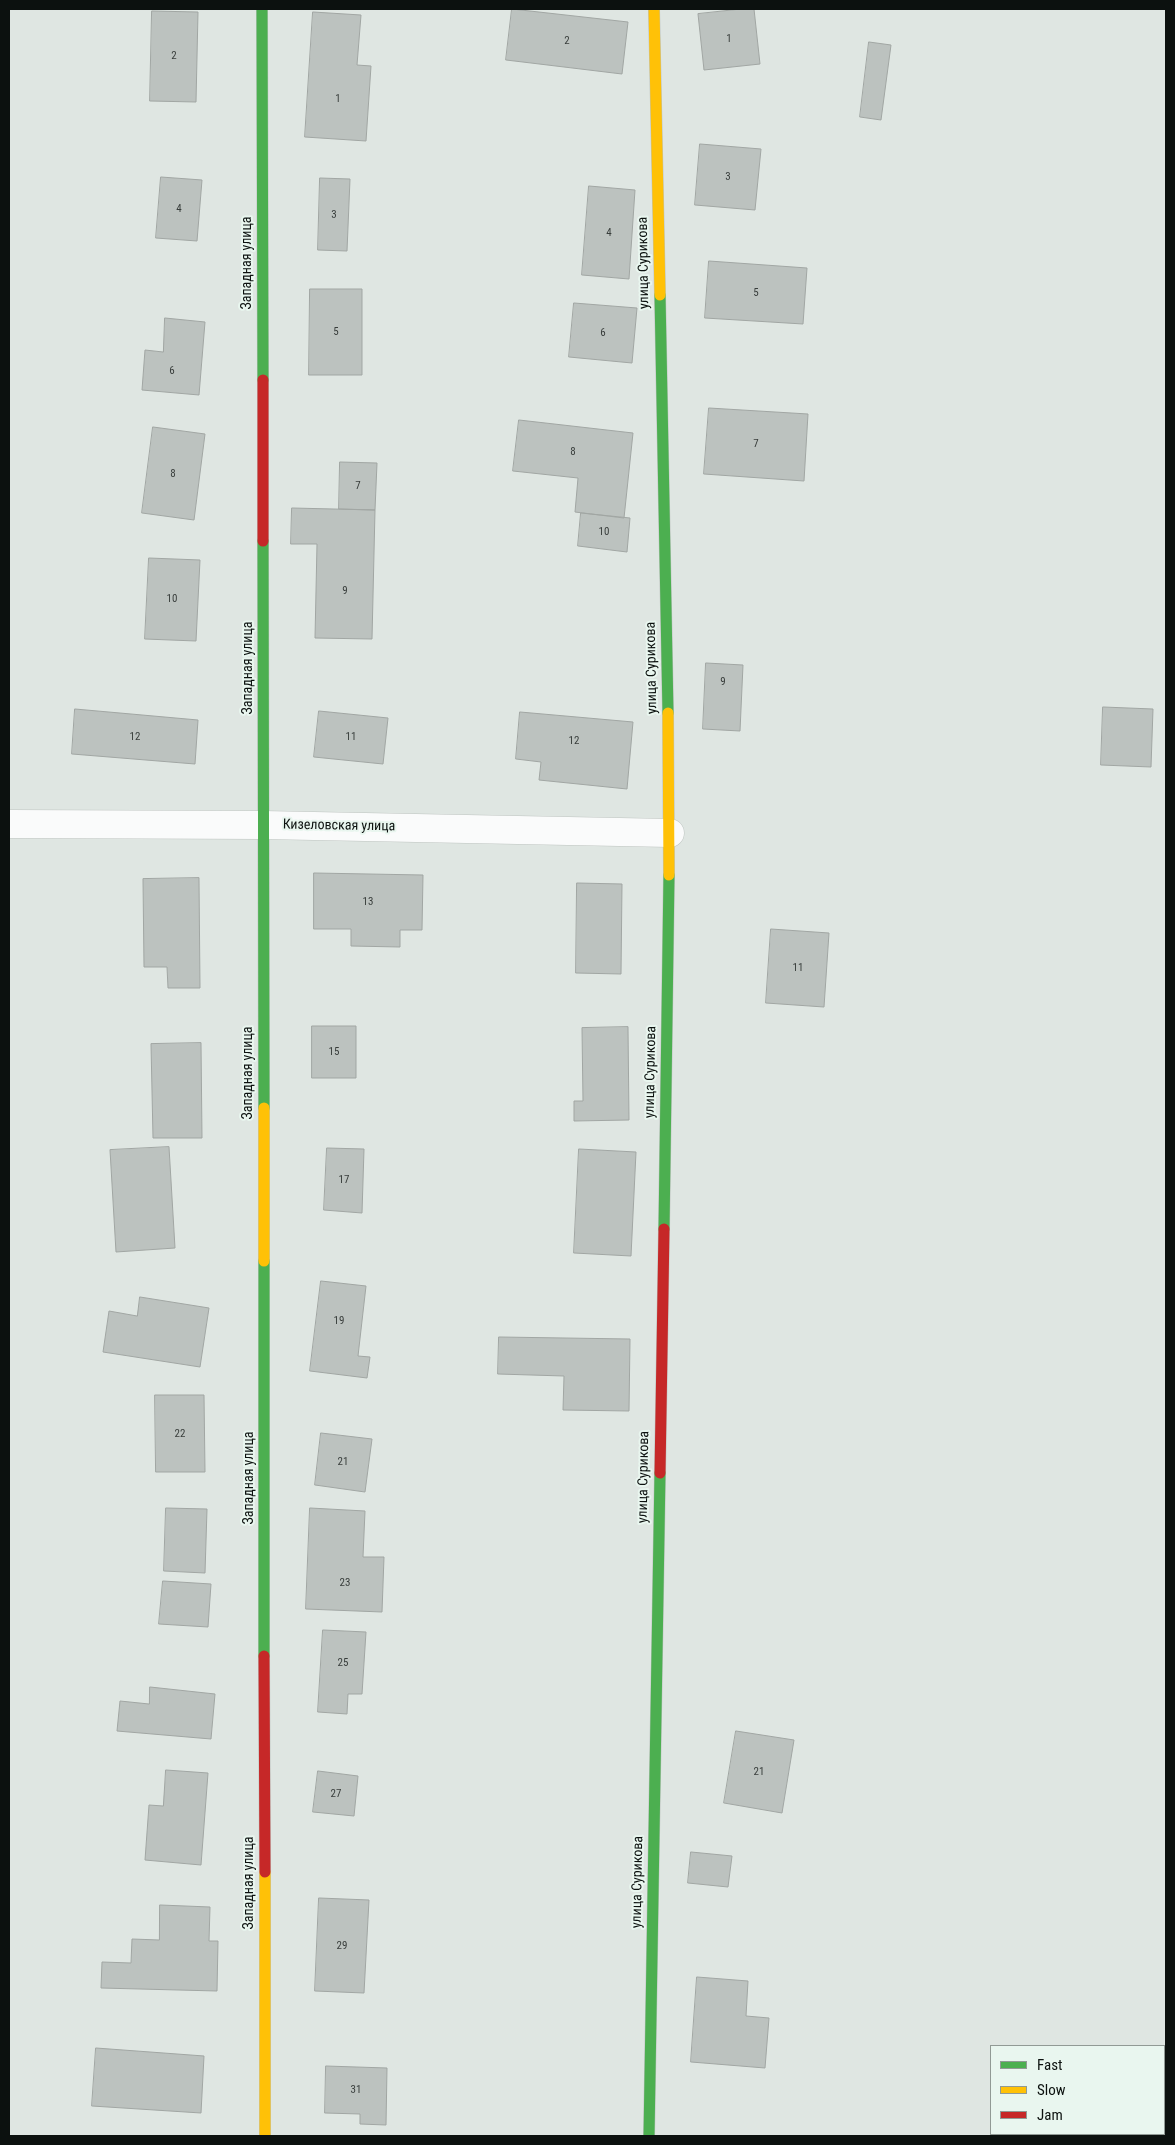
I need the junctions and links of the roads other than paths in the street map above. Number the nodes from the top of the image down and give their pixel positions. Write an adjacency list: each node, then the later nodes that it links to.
1 (262, 9): 4 (street, Западная улица)
2 (654, 9): 5 (street, улица Сурикова)
3 (9, 824): 4 (street, Кизеловская улица)
4 (263, 825): 5 (street, Кизеловская улица); 6 (street, Западная улица)
5 (670, 833): 7 (street, улица Сурикова)
6 (265, 2136)
7 (648, 2136)

